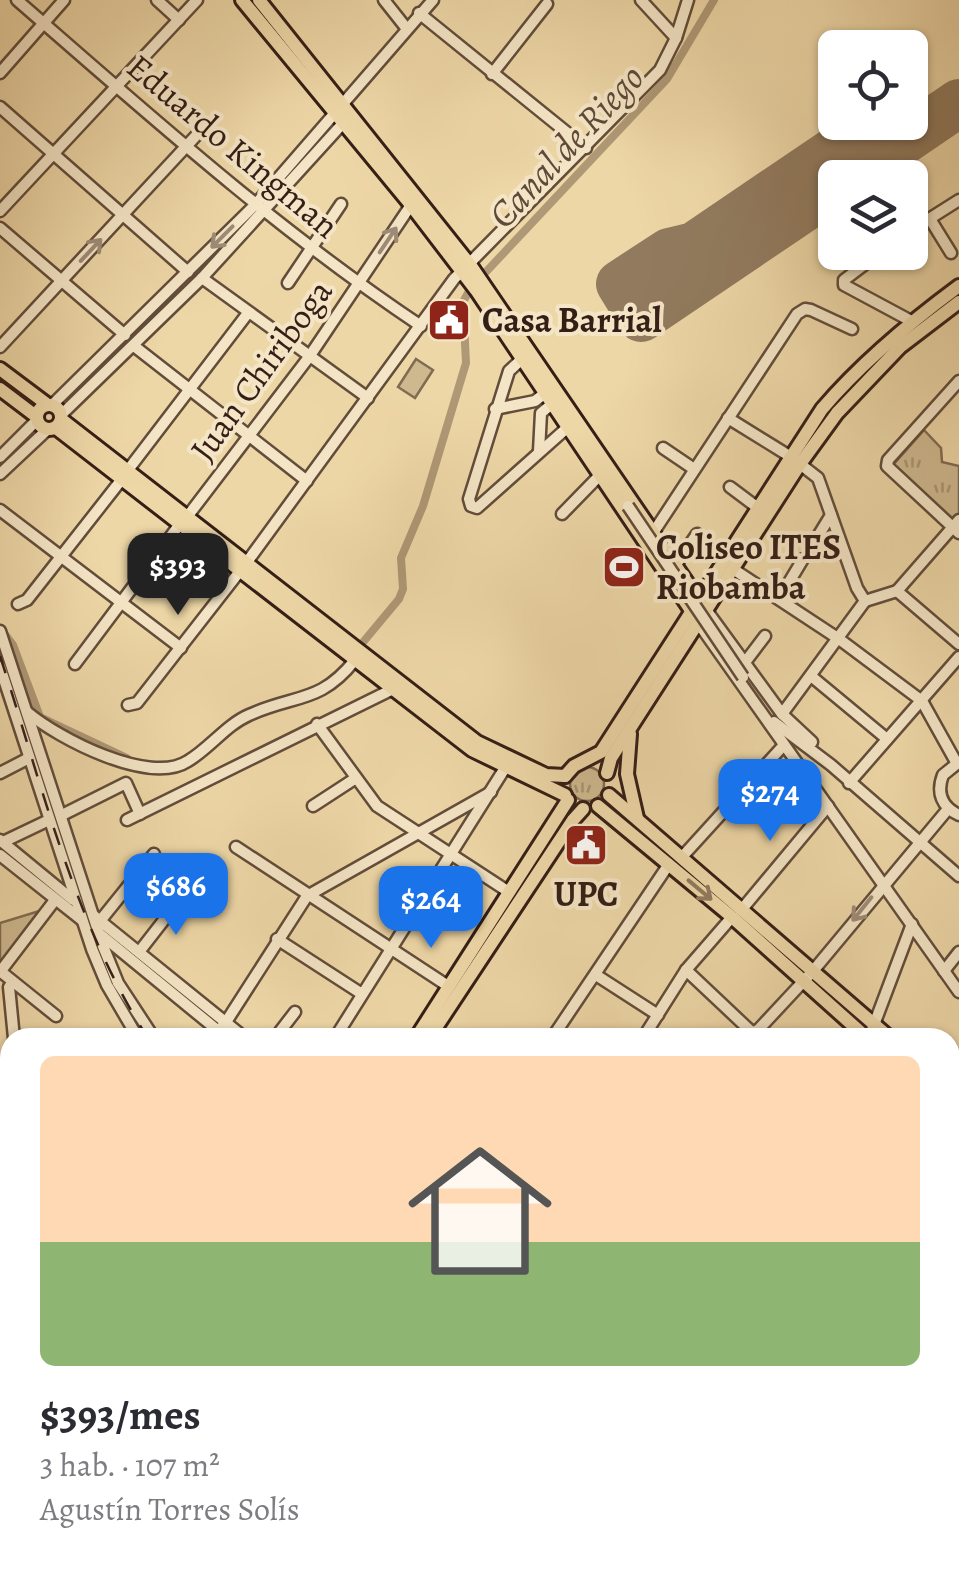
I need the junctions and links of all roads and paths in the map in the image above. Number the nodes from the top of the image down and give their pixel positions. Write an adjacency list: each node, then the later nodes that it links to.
1 (17, 0): 14 (street, Eduardo Kingman)
2 (64, 0): 14 (street)
3 (156, 0): 13 (street)
4 (197, 0): 13 (street)
5 (242, 0): 21 (main road)
6 (259, 0): 21 (main road)
7 (384, 0): 15 (street)
8 (433, 0): 12 (street)
9 (641, 0): 16 (street)
10 (688, 0): 16 (street)
11 (547, 4): 18 (street)
12 (419, 13): 15 (street); 18 (street)
13 (178, 20): 19 (street)
14 (44, 23): 17 (street); 19 (street, Eduardo Kingman)
15 (407, 29): 21 (street)
16 (676, 38): 24 (street)
17 (0, 72)
18 (492, 74): 24 (street)
19 (117, 86): 23 (street, Eduardo Kingman); 25 (street)
20 (0, 108): 25 (street)
21 (345, 110): 28 (main road); 29 (street); 36 (main road)
22 (206, 125): 23 (street)
23 (187, 146): 29 (street, Eduardo Kingman); 31 (street)
24 (586, 148): 36 (street)
25 (54, 154): 30 (street); 31 (street)
26 (959, 200): 32 (street)
27 (342, 204): 34 (street)
28 (412, 205): 36 (main road); 42 (street, Juan Chiriboga, one-way to 28)
29 (259, 208): 34 (street, Eduardo Kingman); 38 (street, one-way to 38); 39 (street)
30 (0, 211)
31 (123, 215): 38 (street); 40 (street, one-way to 31)
32 (930, 219): 35 (street)
33 (0, 228): 40 (street)
34 (311, 249): 41 (street); 42 (street, Eduardo Kingman)
35 (952, 252)
36 (466, 269): 49 (street); 55 (main road); 60 (main road)
37 (857, 270): 48 (street)
38 (188, 272): 51 (street)
39 (202, 278): 46 (street); 53 (street)
40 (62, 281): 51 (street); 52 (street)
41 (288, 283)
42 (358, 284): 49 (street, Eduardo Kingman); 54 (street, Juan Chiriboga)
43 (959, 286): 48 (main road)
44 (959, 302): 45 (main road)
45 (944, 312): 47 (street); 70 (main road)
46 (248, 313): 54 (street); 59 (street)
47 (959, 319)
48 (912, 322): 70 (main road)
49 (421, 326): 61 (street)
50 (852, 329): 64 (street)
51 (125, 335): 63 (street)
52 (0, 346)
53 (134, 346): 59 (street); 63 (street)
54 (310, 357): 61 (street); 66 (street, Juan Chiriboga)
55 (522, 359): 60 (main road); 62 (street)
56 (0, 369): 63 (main road)
57 (959, 381): 82 (street)
58 (0, 389): 63 (main road)
59 (188, 390): 66 (street); 73 (street)
60 (550, 395): 62 (street); 65 (main road); 68 (street); 74 (main road)
61 (368, 398): 75 (street)
62 (495, 410): 68 (street)
63 (50, 417): 69 (street); 72 (street); 73 (main road)
64 (728, 418): 70 (street); 71 (street)
65 (568, 426): 68 (street); 74 (main road)
66 (248, 435): 75 (street); 81 (street, Juan Chiriboga)
67 (663, 448): 71 (street)
68 (539, 451)
69 (0, 456)
70 (796, 460): 77 (main road); 80 (street); 90 (main road)
71 (694, 468): 83 (street)
72 (0, 474)
73 (125, 475): 81 (main road); 86 (street)
74 (607, 478): 79 (street); 83 (main road); 97 (main road); 113 (street, bridge)
75 (307, 481): 88 (street)
76 (730, 487): 77 (street)
77 (758, 508): 90 (main road)
78 (0, 510): 86 (street)
79 (562, 514)
80 (831, 515): 85 (street); 94 (street)
81 (184, 520): 88 (main road); 95 (street, Juan Chiriboga)
82 (957, 527): 92 (street)
83 (653, 533): 89 (main road)
84 (697, 534): 89 (street)
85 (812, 546)
86 (60, 558): 95 (street); 96 (street)
87 (802, 559): 93 (street)
88 (243, 566): 102 (street); 104 (main road); 125 (main road)
89 (675, 566): 91 (main road)
90 (726, 570): 91 (main road); 93 (street); 97 (main road)
91 (685, 580): 97 (main road)
92 (897, 591): 94 (street); 101 (street)
93 (778, 599): 100 (street)
94 (865, 601): 100 (street)
95 (120, 603): 102 (street); 105 (street, Juan Chiriboga)
96 (18, 604)
97 (698, 611): 106 (street); 115 (main road); 117 (street); 119 (main road)
98 (0, 631): 112 (street)
99 (765, 636): 106 (street)
100 (839, 639): 108 (street); 110 (street)
101 (959, 644)
102 (181, 648): 111 (street)
103 (959, 657): 110 (street)
104 (355, 660): 109 (main road); 112 (street)
105 (76, 664)
106 (743, 665): 113 (street)
107 (0, 667): 118 (street)
108 (811, 676): 113 (street); 116 (street)
109 (393, 689): 114 (street); 122 (main road)
110 (922, 702): 116 (street); 120 (street)
111 (128, 704)
112 (26, 712): 138 (street)
113 (778, 718): 121 (street); 121 (street); 129 (street)
114 (318, 724): 126 (street); 137 (street)
115 (631, 727): 123 (main road); 142 (main road)
116 (887, 739): 127 (street)
117 (782, 746): 129 (street); 150 (street)
118 (30, 758): 124 (street); 140 (street)
119 (586, 762): 123 (main road); 125 (main road)
120 (958, 762): 135 (street)
121 (831, 765): 127 (street)
122 (504, 768): 128 (street); 131 (main road)
123 (607, 772): 130 (main road)
124 (0, 773)
125 (565, 776): 131 (main road)
126 (356, 778): 132 (street); 143 (street)
127 (848, 782): 144 (street)
128 (491, 792): 143 (street); 147 (street)
129 (817, 793): 134 (street)
130 (609, 795): 133 (main road); 142 (main road)
131 (567, 798): 136 (main road); 153 (main road)
132 (312, 806)
133 (598, 806): 136 (main road); 150 (main road)
134 (828, 806): 152 (street); 158 (street)
135 (948, 808): 139 (street); 144 (street)
136 (583, 809): 187 (main road)
137 (140, 814): 138 (street); 141 (street)
138 (62, 815): 159 (street)
139 (959, 815)
140 (49, 820): 145 (street); 157 (street)
141 (127, 820)
142 (638, 820): 150 (main road)
143 (418, 834): 147 (street); 154 (street)
144 (918, 840): 151 (street); 152 (street)
145 (1, 841): 157 (street)
146 (236, 847): 154 (street)
147 (450, 853): 153 (street); 162 (street)
148 (154, 854): 159 (street)
149 (0, 856): 156 (street)
150 (676, 860): 158 (main road); 169 (street)
151 (959, 876)
152 (883, 882): 160 (street); 166 (street, one-way to 166)
153 (509, 892): 172 (main road)
154 (307, 896): 161 (street); 162 (street)
155 (181, 898): 163 (street)
156 (56, 900): 159 (street); 167 (street)
157 (76, 902): 159 (street)
158 (737, 913): 165 (street); 166 (main road); 170 (main road)
159 (93, 922): 163 (street); 179 (street); 180 (street); 181 (street)
160 (912, 924): 168 (street); 194 (street)
161 (277, 940): 174 (street); 183 (street)
162 (391, 948): 172 (street); 174 (street)
163 (139, 952): 182 (street)
164 (959, 952): 168 (street)
165 (686, 970): 176 (street); 190 (street)
166 (813, 970): 170 (street); 193 (main road)
167 (0, 971): 171 (street)
168 (944, 971): 173 (street)
169 (596, 974): 176 (street); 188 (street)
170 (801, 981): 191 (street); 192 (main road)
171 (13, 982): 177 (street); 178 (street)
172 (448, 986): 186 (main road)
173 (959, 992)
174 (362, 994): 185 (street)
175 (294, 1012): 184 (street)
176 (658, 1015): 189 (street)
177 (56, 1016)
178 (13, 1028)
179 (132, 1028)
180 (147, 1028)
181 (216, 1028)
182 (217, 1028)
183 (223, 1028)
184 (282, 1028)
185 (341, 1028)
186 (422, 1028)
187 (435, 1028)
188 (559, 1028)
189 (650, 1028)
190 (744, 1028)
191 (759, 1028)
192 (863, 1028)
193 (865, 1028)
194 (872, 1028)

